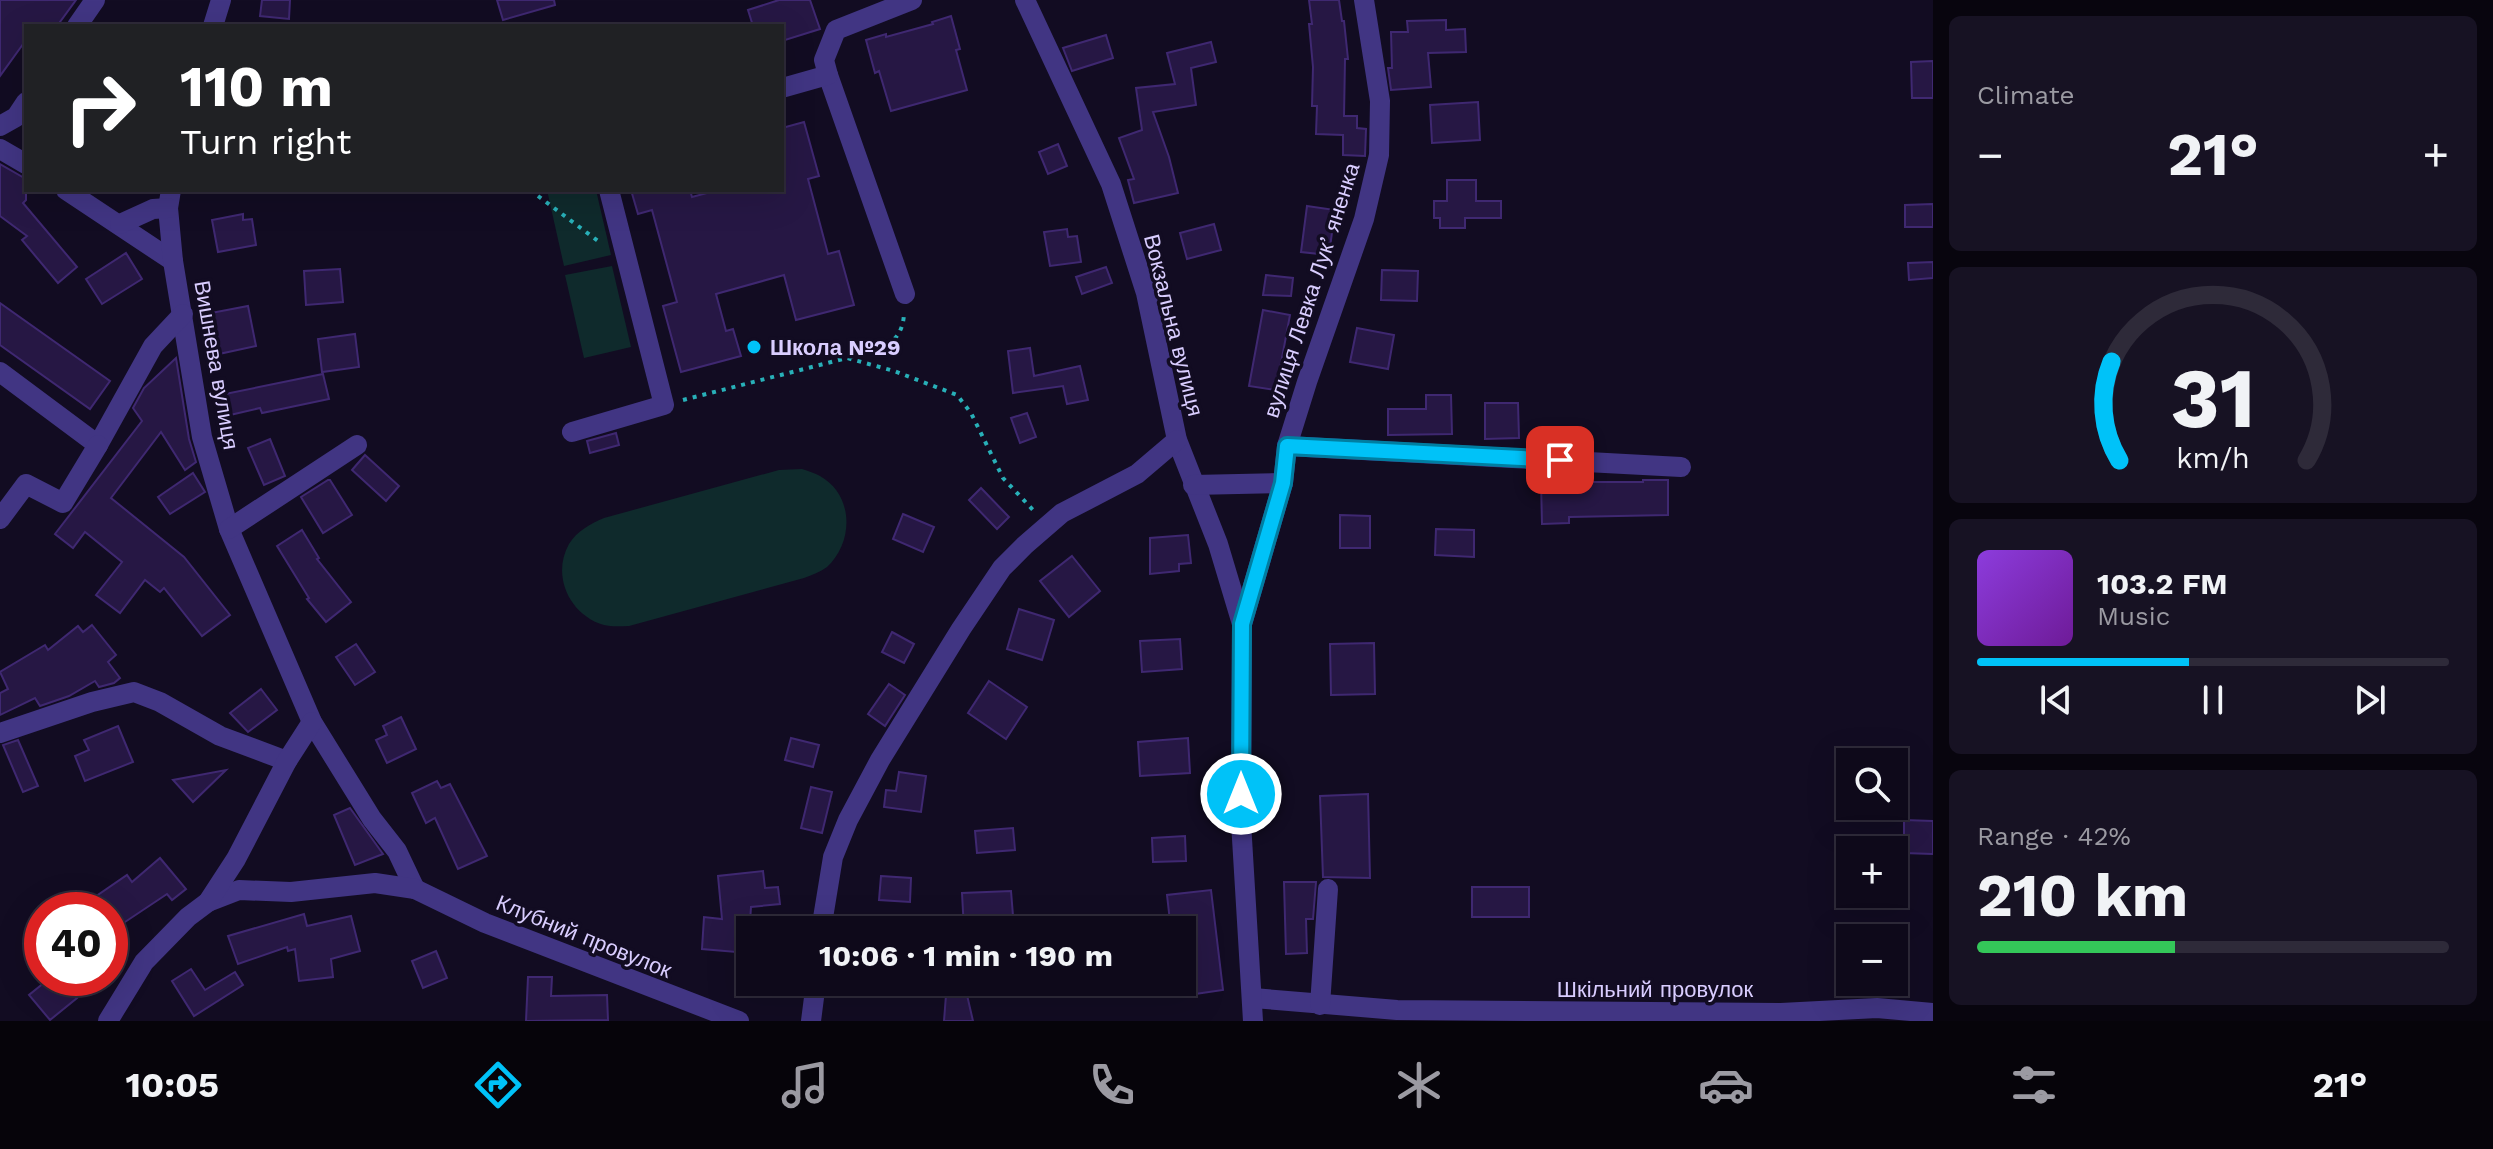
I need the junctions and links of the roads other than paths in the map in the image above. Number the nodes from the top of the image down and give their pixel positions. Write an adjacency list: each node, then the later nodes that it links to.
1 (95, 0): 6 (street)
2 (221, 0): 7 (street)
3 (912, 0): 8 (street)
4 (1025, 0): 23 (street, Вокзальна вулиця)
5 (1364, 0): 26 (street, вулиця Левка Лукʼяненка)
6 (78, 24)
7 (214, 24)
8 (828, 75): 9 (street); 19 (street)
9 (784, 87)
10 (24, 105): 11 (street)
11 (0, 126)
12 (0, 149): 13 (street)
13 (24, 163)
14 (69, 192): 17 (street)
15 (610, 192): 22 (street)
16 (170, 199): 17 (street); 18 (street, Вишнева вулиця)
17 (120, 224): 18 (street)
18 (173, 261): 20 (street, Вишнева вулиця)
19 (905, 294)
20 (183, 314): 24 (street); 31 (street, Вишнева вулиця)
21 (0, 372): 24 (street)
22 (572, 432)
23 (1177, 440): 29 (street); 39 (street, Вокзальна вулиця)
24 (98, 445): 30 (street)
25 (357, 445): 31 (street)
26 (1287, 446): 27 (street); 28 (street, вулиця Левка Лукʼяненка)
27 (1681, 467)
28 (1283, 483): 29 (street); 32 (street, вулиця Левка Лукʼяненка)
29 (1193, 485): 32 (street)
30 (0, 519)
31 (229, 529): 33 (street, Вишнева вулиця)
32 (1242, 624): 41 (street, вулиця Левка Лукʼяненка)
33 (312, 722): 35 (street); 36 (street, Вишнева вулиця)
34 (0, 733): 35 (street)
35 (287, 761): 38 (street)
36 (415, 889): 38 (street, Клубний провулок); 46 (street, Клубний провулок)
37 (1328, 889): 42 (street)
38 (208, 902): 45 (street)
39 (823, 916)
40 (814, 996): 47 (street)
41 (1253, 998): 42 (street, Шкільний провулок); 48 (street, вулиця Левка Лукʼяненка)
42 (1320, 1005): 44 (street, Шкільний провулок)
43 (1933, 1013): 44 (street, Шкільний провулок)
44 (1388, 1015)
45 (108, 1021)
46 (739, 1021)
47 (811, 1021)
48 (1253, 1021)

